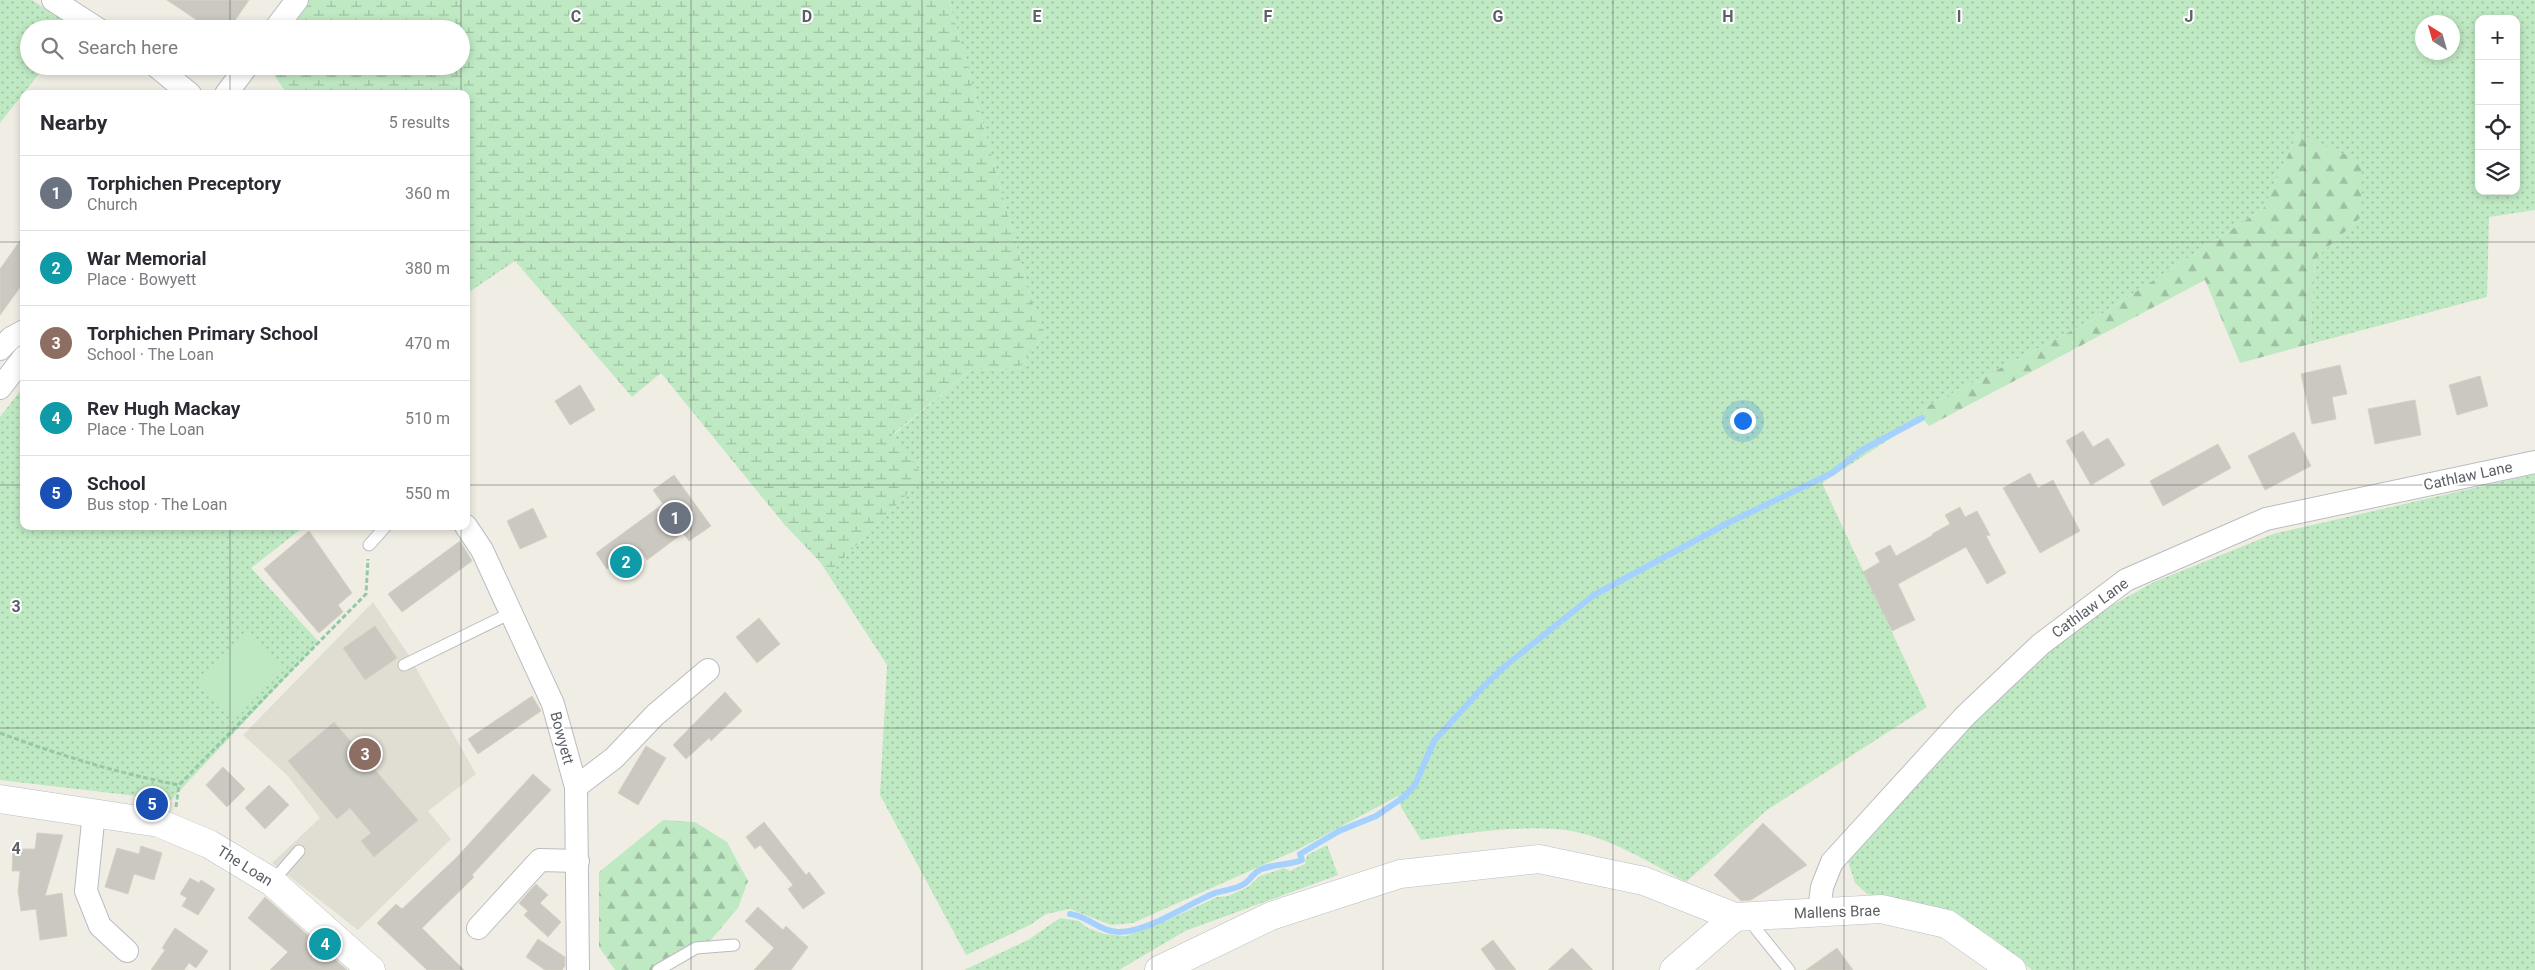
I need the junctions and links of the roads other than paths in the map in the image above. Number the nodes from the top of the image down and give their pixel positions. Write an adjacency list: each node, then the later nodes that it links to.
1 (53, 0): 3 (street)
2 (297, 0): 4 (street)
3 (84, 20)
4 (282, 20)
5 (167, 75): 7 (street)
6 (240, 75): 8 (street)
7 (185, 90)
8 (229, 90)
9 (20, 333): 10 (street)
10 (0, 349)
11 (20, 362): 12 (street)
12 (0, 388)
13 (2535, 462): 26 (street, Cathlaw Lane)
14 (382, 530): 16 (lane)
15 (469, 530): 17 (street, Bowyett)
16 (369, 545)
17 (511, 613): 18 (lane); 20 (street, Bowyett)
18 (404, 665)
19 (708, 670): 20 (street)
20 (576, 787): 24 (street, Bowyett)
21 (0, 799): 22 (main road, The Loan)
22 (94, 812): 25 (main road, The Loan); 30 (street)
23 (299, 851): 25 (lane)
24 (578, 861): 28 (street); 32 (street, Bowyett)
25 (272, 882): 31 (main road, The Loan)
26 (1819, 912): 27 (main road, Mallens Brae); 37 (main road, Mallens Brae)
27 (1741, 916): 34 (main road); 35 (main road); 36 (lane)
28 (478, 928)
29 (734, 945): 33 (lane)
30 (127, 951)
31 (371, 970)
32 (578, 970)
33 (658, 970)
34 (1159, 970)
35 (1674, 970)
36 (1789, 970)
37 (2012, 970)

